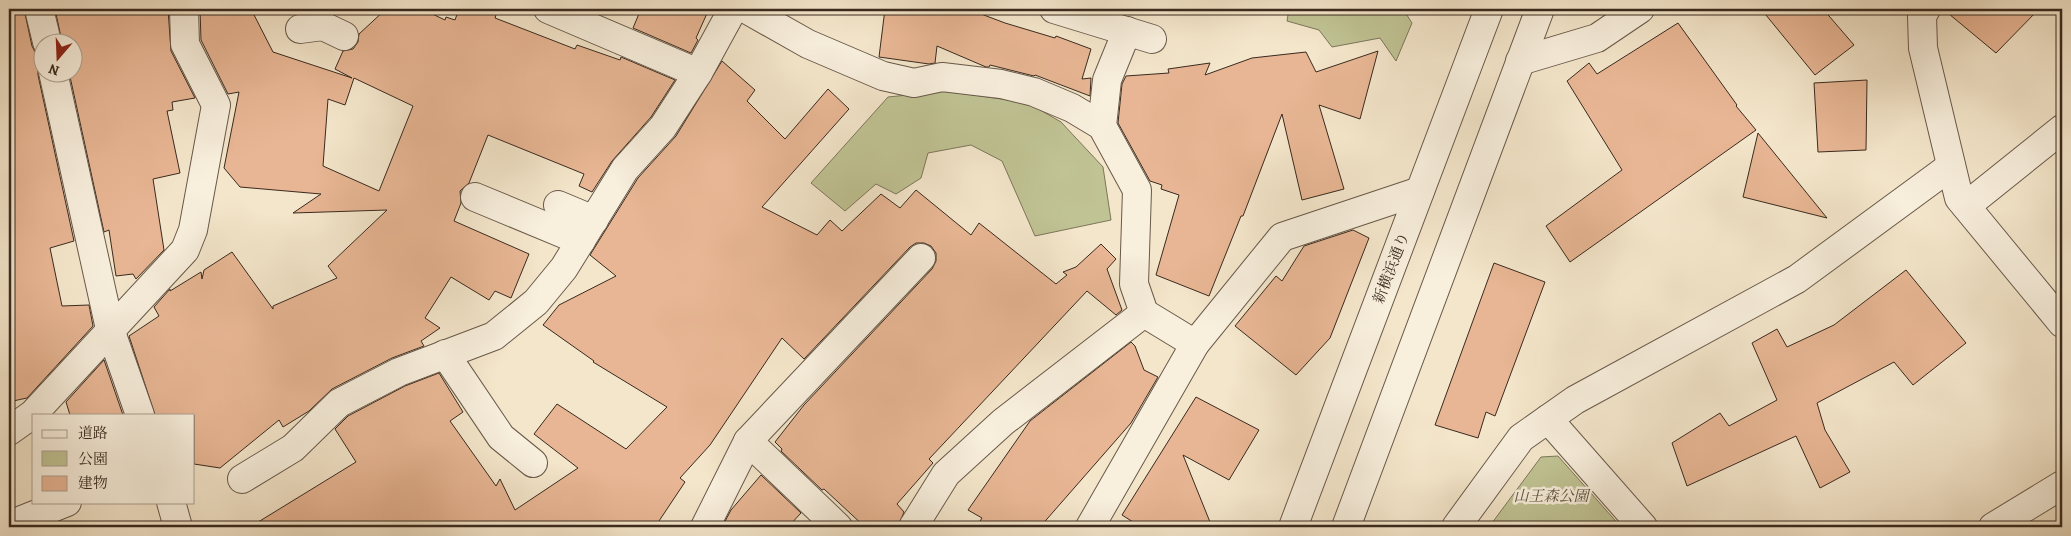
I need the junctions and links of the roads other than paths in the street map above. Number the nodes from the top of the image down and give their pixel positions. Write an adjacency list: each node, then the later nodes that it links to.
1 (39, 9): 11 (street)
2 (184, 9): 26 (street)
3 (548, 9): 13 (street)
4 (733, 9): 13 (street)
5 (746, 9): 15 (street)
6 (1054, 9): 15 (street)
7 (1490, 9): 18 (street, 新横浜通り)
8 (1540, 9): 12 (street)
9 (1640, 9): 12 (street)
10 (1926, 9): 17 (street)
11 (44, 32)
12 (1520, 61): 47 (street)
13 (698, 73): 22 (street)
14 (55, 82): 26 (street)
15 (1102, 126): 24 (street)
16 (2062, 128): 21 (street)
17 (1951, 166): 21 (street); 32 (street)
18 (1420, 191): 27 (street); 46 (street, 新横浜通り)
19 (475, 197): 22 (street)
20 (558, 205): 22 (street)
21 (1966, 206): 25 (street)
22 (587, 231): 28 (street)
23 (921, 258): 34 (street)
24 (1144, 314): 27 (street); 44 (street)
25 (2062, 323)
26 (110, 329): 29 (street); 30 (street)
27 (1195, 344): 45 (street)
28 (445, 354): 35 (street); 36 (street)
29 (33, 414)
30 (140, 414)
31 (32, 415): 33 (street)
32 (1548, 419): 48 (street); 49 (street)
33 (9, 431)
34 (748, 441): 42 (street); 43 (street)
35 (533, 463)
36 (242, 479)
37 (2062, 485): 50 (street)
38 (62, 504): 40 (street)
39 (172, 504): 41 (street)
40 (22, 520)
41 (178, 527)
42 (705, 527)
43 (838, 527)
44 (913, 527)
45 (1090, 527)
46 (1293, 527)
47 (1346, 527)
48 (1456, 527)
49 (1643, 527)
50 (1993, 527)

